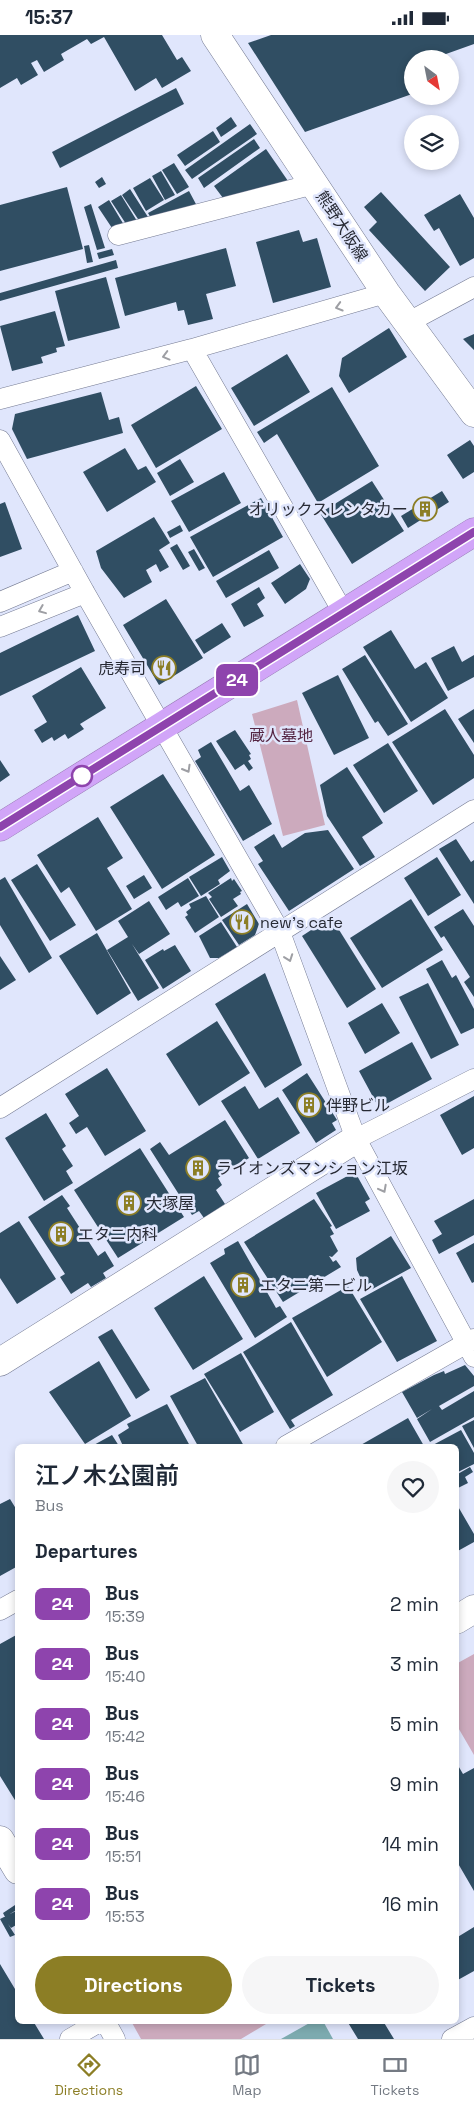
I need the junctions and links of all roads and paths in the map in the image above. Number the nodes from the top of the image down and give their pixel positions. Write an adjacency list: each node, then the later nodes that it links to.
1 (215, 35): 2 (street, 熊野大阪線)
2 (314, 184): 3 (street); 5 (street, 熊野大阪線)
3 (118, 235)
4 (474, 287): 6 (street)
5 (386, 293): 6 (street, 熊野大阪線); 7 (street, one-way to 7)
6 (407, 323): 9 (street, 熊野大阪線)
7 (192, 349): 8 (street, one-way to 8); 15 (street)
8 (0, 399)
9 (474, 413)
10 (0, 440): 12 (street)
11 (474, 532): 15 (highway)
12 (73, 571): 13 (street); 14 (street)
13 (85, 593): 16 (street, one-way to 16); 17 (street)
14 (0, 602)
15 (343, 613): 17 (highway)
16 (0, 627)
17 (162, 727): 19 (highway); 20 (street, one-way to 20)
18 (474, 810): 20 (street)
19 (0, 827)
20 (280, 932): 22 (street); 23 (street, one-way to 23)
21 (474, 1079): 23 (street)
22 (3, 1100)
23 (356, 1139): 24 (street, one-way to 24); 25 (street)
24 (471, 1346): 26 (street)
25 (0, 1362)
26 (290, 1444)
27 (15, 1602): 29 (street)
28 (474, 1609): 30 (street)
29 (0, 1610)
30 (459, 1617)
31 (0, 1840): 32 (street)
32 (15, 1866)
33 (15, 1873): 34 (street)
34 (0, 1883)
35 (96, 2024): 38 (street)
36 (107, 2024): 39 (street)
37 (474, 2027): 40 (street)
38 (70, 2039)
39 (115, 2039)
40 (452, 2039)

